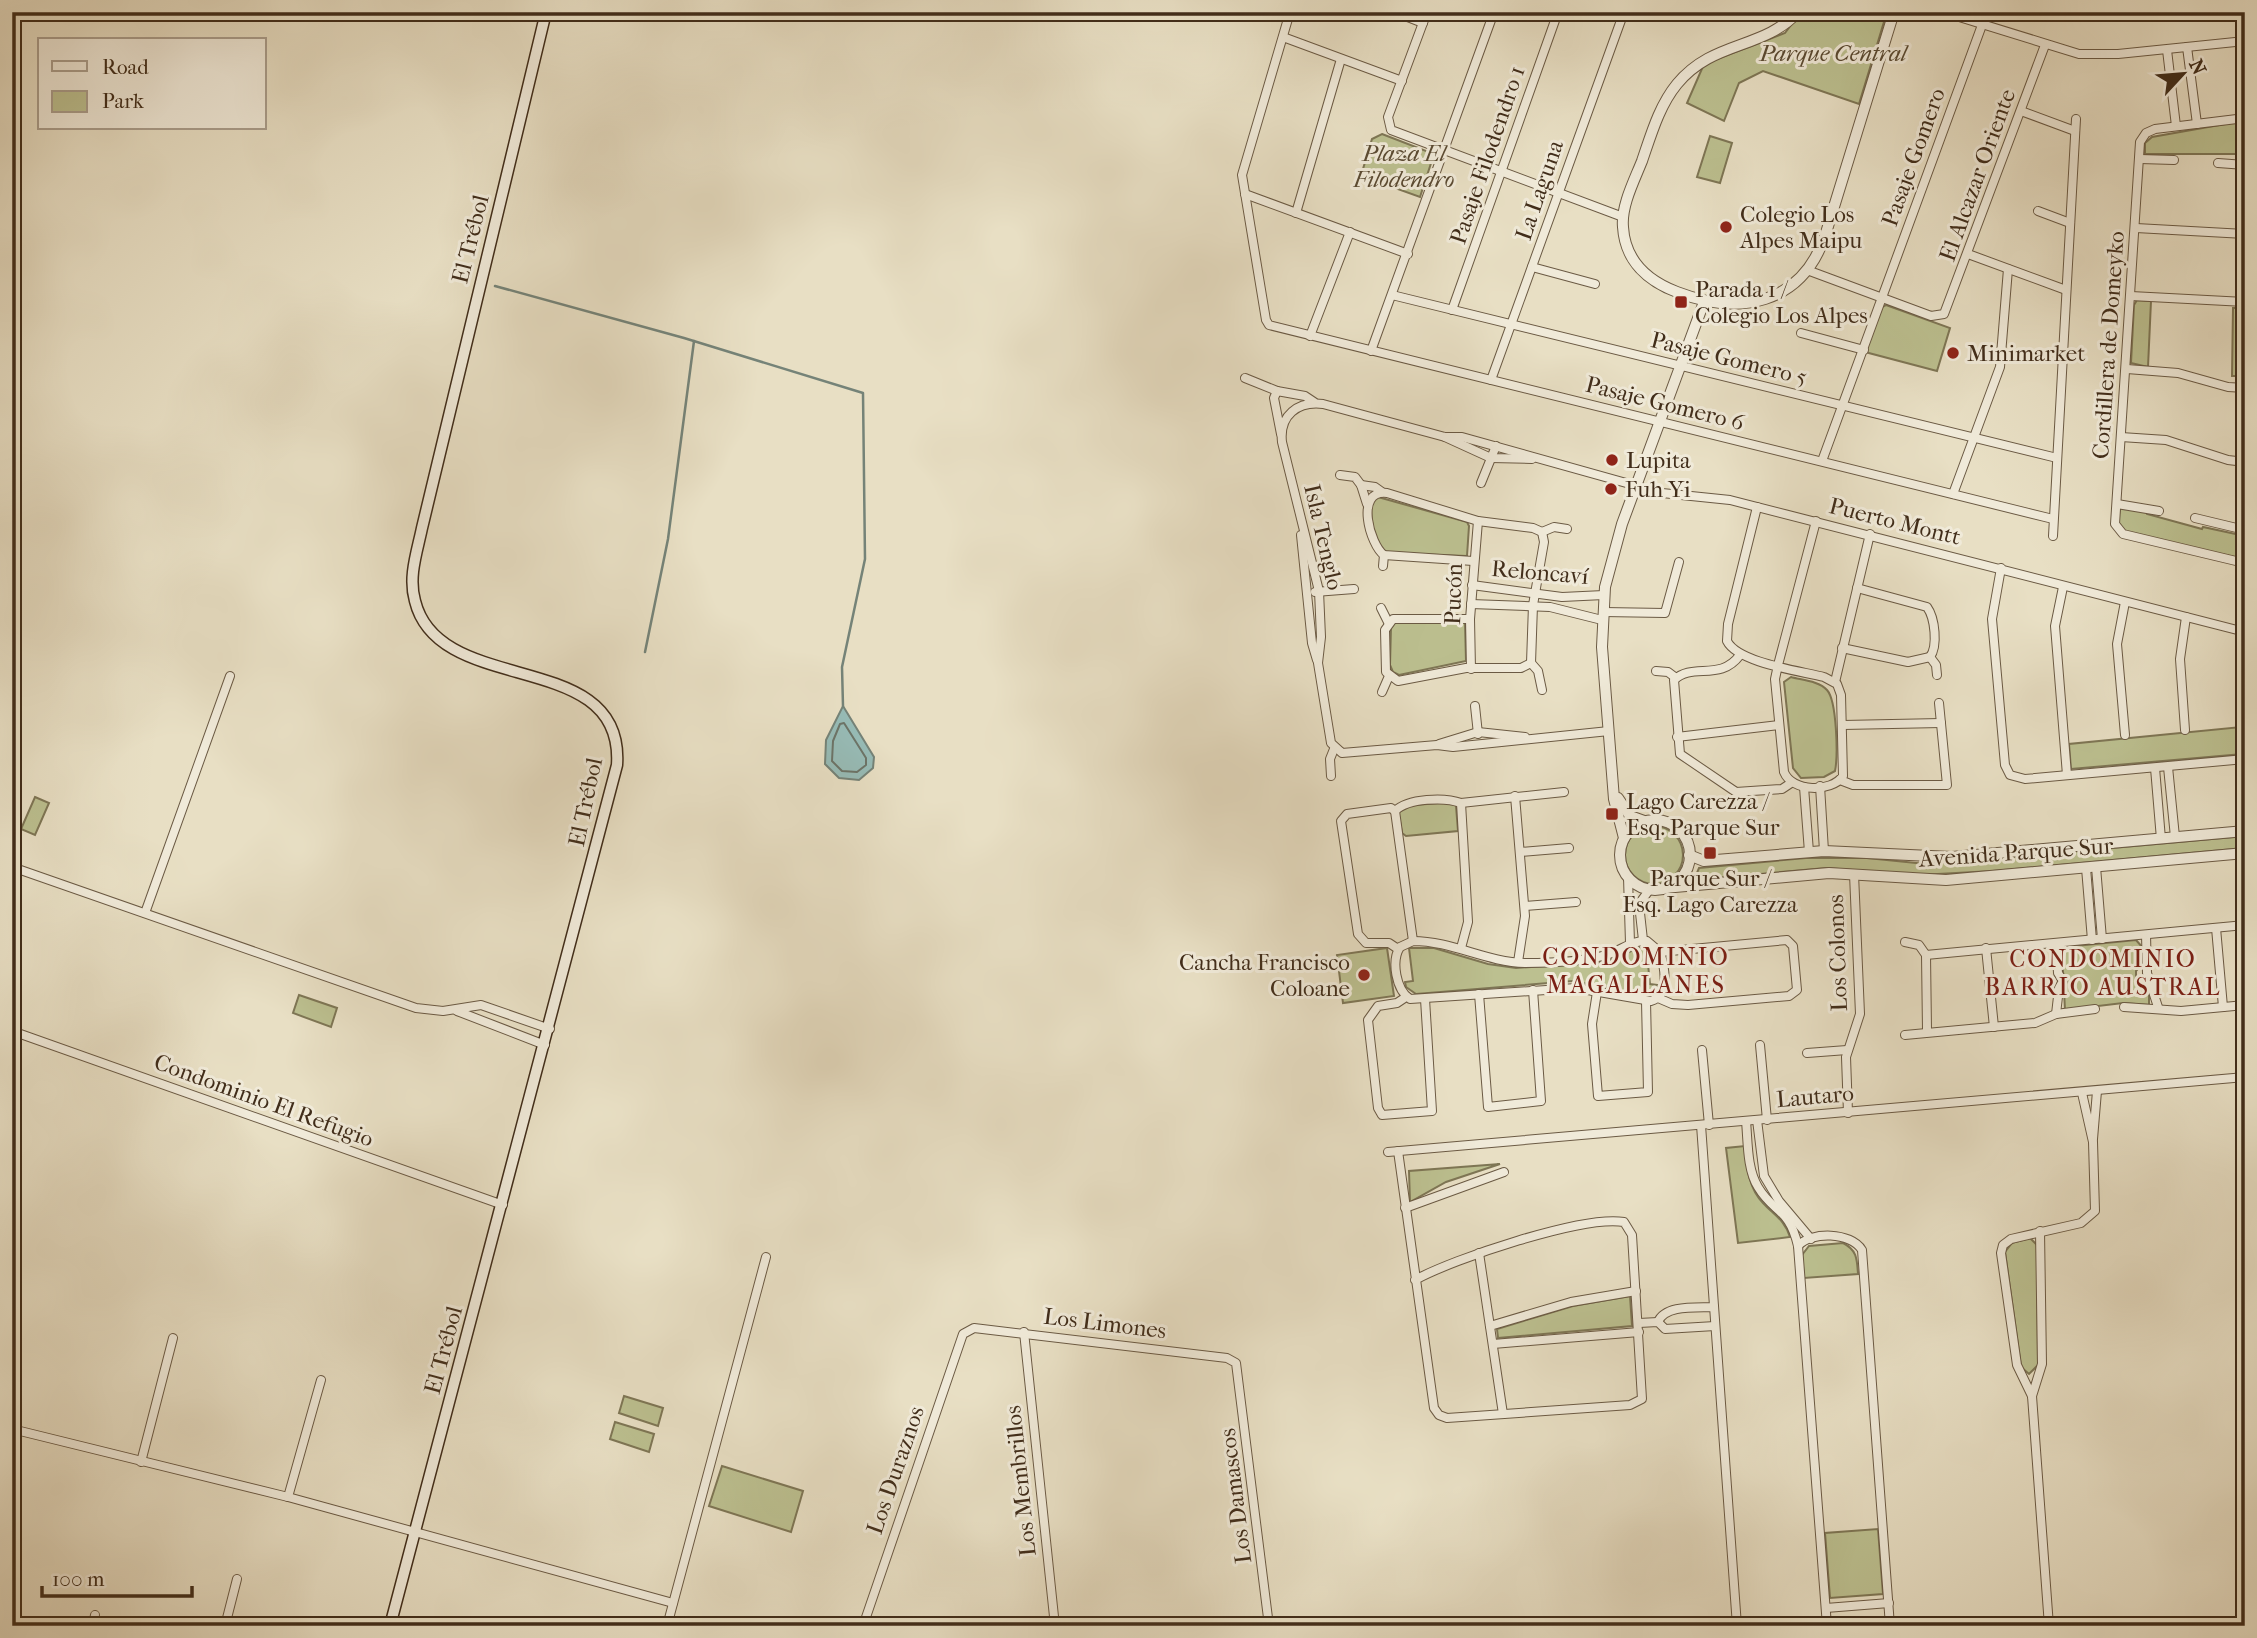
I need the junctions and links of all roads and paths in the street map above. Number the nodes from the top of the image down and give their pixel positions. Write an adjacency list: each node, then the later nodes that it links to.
1 (546, 12): 217 (main road, El Trébol)
2 (1290, 12): 13 (street)
3 (1395, 12): 11 (street)
4 (1427, 12): 11 (street)
5 (1494, 12): 26 (street)
6 (1558, 12): 31 (street, Pasaje Filodendro 1)
7 (1624, 12): 32 (street, La Laguna)
8 (1798, 12): 36 (street)
9 (1894, 12): 45 (street)
10 (1943, 12): 12 (street)
11 (1423, 23): 19 (street)
12 (1982, 25): 15 (street); 50 (street, Pasaje Gomero)
13 (1283, 37): 18 (street); 33 (street)
14 (2245, 41): 16 (street)
15 (2045, 44): 17 (street); 20 (street, El Alcazar Oriente)
16 (2187, 47): 17 (street); 23 (street)
17 (2167, 50): 24 (street)
18 (1341, 59): 19 (street); 35 (street)
19 (1402, 81): 26 (street)
20 (2021, 111): 25 (street); 42 (street, El Alcazar Oriente)
21 (2245, 118): 23 (street, Cordillera de Domeyko)
22 (2076, 119): 25 (street)
23 (2197, 124): 24 (street, Cordillera de Domeyko)
24 (2176, 126): 27 (street, Cordillera de Domeyko)
25 (2075, 131): 37 (street)
26 (1445, 152): 31 (street); 41 (street)
27 (2140, 159): 28 (street); 38 (street, Cordillera de Domeyko)
28 (2174, 160)
29 (2218, 163): 30 (street)
30 (2245, 165)
31 (1501, 172): 32 (street); 53 (street, Pasaje Filodendro 1)
32 (1558, 193): 36 (street); 43 (street, La Laguna)
33 (1245, 194): 35 (street); 56 (street, Pasaje Gomero 6)
34 (2038, 211): 37 (street)
35 (1296, 213): 39 (street)
36 (1623, 217): 51 (street)
37 (2070, 223): 47 (street)
38 (2136, 228): 40 (street); 49 (street, Cordillera de Domeyko)
39 (1350, 232): 41 (street); 56 (street)
40 (2245, 234)
41 (1408, 254): 48 (street)
42 (1968, 254): 44 (street); 50 (street, El Alcazar Oriente)
43 (1532, 267): 46 (street); 54 (street, La Laguna)
44 (2008, 269): 47 (street); 71 (street)
45 (1807, 270): 50 (street); 51 (street)
46 (1595, 284)
47 (2066, 290): 74 (street)
48 (1392, 295): 53 (street, Pasaje Gomero 5); 58 (street)
49 (2131, 296): 52 (street); 60 (street, Cordillera de Domeyko)
50 (1883, 298): 57 (street, Pasaje Gomero)
51 (1704, 302): 59 (street)
52 (2245, 302)
53 (1452, 310): 54 (street, Pasaje Gomero 5)
54 (1511, 324): 59 (street, Pasaje Gomero 5); 62 (street, La Laguna)
55 (1801, 333): 57 (street)
56 (1310, 336): 58 (street, Pasaje Gomero 6)
57 (1864, 349): 66 (street, Pasaje Gomero)
58 (1371, 351): 62 (street, Pasaje Gomero 6)
59 (1681, 366): 66 (street, Pasaje Gomero 5); 67 (street)
60 (2127, 369): 63 (street); 70 (street, Cordillera de Domeyko)
61 (1245, 378): 64 (street, Puerto Montt)
62 (1491, 380): 67 (street, Pasaje Gomero 6)
63 (2245, 388)
64 (1277, 391): 65 (street, Puerto Montt); 68 (street, Isla Tenglo)
65 (1317, 404): 68 (street); 69 (street, Puerto Montt)
66 (1843, 406): 71 (street, Pasaje Gomero 5); 76 (street, Pasaje Gomero)
67 (1660, 421): 76 (street, Pasaje Gomero 6); 81 (street)
68 (1281, 435): 92 (street, Isla Tenglo)
69 (1445, 437): 72 (street, Puerto Montt); 73 (street, Puerto Montt)
70 (2121, 437): 77 (street); 85 (street, Cordillera de Domeyko)
71 (1974, 438): 74 (street, Pasaje Gomero 5); 83 (street)
72 (1496, 446): 73 (street); 75 (street, Puerto Montt)
73 (1491, 458): 75 (street, Puerto Montt); 79 (street)
74 (2057, 458): 89 (street)
75 (1535, 459): 81 (street, Puerto Montt)
76 (1822, 461): 83 (street, Pasaje Gomero 6)
77 (2245, 462)
78 (1340, 475): 80 (street)
79 (1481, 483)
80 (1361, 485): 82 (street); 84 (street)
81 (1636, 486): 86 (street, Puerto Montt); 111 (street)
82 (1382, 492): 84 (street); 90 (street)
83 (1953, 494): 89 (street, Pasaje Gomero 6)
84 (1367, 504): 98 (street)
85 (2117, 504): 87 (street); 99 (street, Cordillera de Domeyko)
86 (1757, 506): 91 (street, Puerto Montt); 123 (street)
87 (2159, 511)
88 (2195, 518): 94 (street)
89 (2053, 519): 97 (street)
90 (1478, 521): 95 (street); 100 (street, Pucón)
91 (1816, 521): 96 (street, Puerto Montt); 127 (street)
92 (1301, 527): 108 (street, Isla Tenglo); 109 (street)
93 (1567, 529): 95 (street)
94 (2245, 530)
95 (1542, 533): 110 (street)
96 (1870, 534): 103 (street, Puerto Montt); 106 (street)
97 (2053, 536)
98 (1384, 555): 100 (street); 102 (street)
99 (2245, 558)
100 (1473, 561): 104 (street, Pucón)
101 (1679, 562): 116 (street, Reloncaví)
102 (1383, 566)
103 (2001, 568): 105 (street, Puerto Montt); 155 (street)
104 (1472, 585): 110 (street, Reloncaví); 113 (street, Pucón)
105 (2063, 587): 112 (street, Puerto Montt); 155 (street)
106 (1857, 588): 121 (street); 124 (street)
107 (1354, 589): 108 (street)
108 (1319, 591): 109 (street); 125 (street, Isla Tenglo)
109 (1307, 592): 125 (street)
110 (1534, 593): 111 (street, Reloncaví); 114 (street)
111 (1604, 595): 116 (street)
112 (2125, 602): 117 (street, Puerto Montt); 146 (street)
113 (1471, 604): 114 (street, Reloncaví); 118 (street, Pucón)
114 (1533, 606): 116 (street, Reloncaví); 126 (street)
115 (1381, 607): 119 (street)
116 (1602, 616): 144 (street)
117 (2186, 617): 120 (street, Puerto Montt); 143 (street)
118 (1470, 619): 119 (street); 128 (street, Pucón)
119 (1388, 622): 132 (street)
120 (2245, 632)
121 (1842, 648): 124 (street); 134 (street)
122 (2245, 649): 139 (street)
123 (1740, 655): 127 (street); 133 (street)
124 (1930, 657): 130 (street)
125 (1318, 663): 151 (street, Isla Tenglo)
126 (1531, 663): 128 (street); 135 (street)
127 (1778, 666): 134 (street); 141 (street)
128 (1471, 669): 132 (street)
129 (1656, 671): 133 (street)
130 (1937, 675)
131 (230, 676): 185 (street)
132 (1389, 676): 136 (street)
133 (1676, 678): 148 (street)
134 (1835, 682): 142 (street)
135 (1542, 690)
136 (1382, 692)
137 (1939, 702): 140 (street)
138 (1475, 706): 145 (street)
139 (2245, 714)
140 (1941, 723): 142 (street); 157 (street)
141 (1779, 725): 148 (street); 158 (street)
142 (1843, 725): 157 (street)
143 (2185, 730)
144 (1609, 731): 147 (street); 161 (street)
145 (1478, 732): 147 (street); 149 (street); 150 (street)
146 (2125, 735)
147 (1525, 737): 149 (street)
148 (1677, 737): 158 (street)
149 (1479, 744): 150 (street)
150 (1437, 745): 151 (street)
151 (1338, 751): 156 (street, Isla Tenglo)
152 (2245, 760): 153 (street)
153 (2168, 766): 154 (street); 169 (street)
154 (2155, 768): 155 (street); 170 (street)
155 (2067, 775)
156 (1331, 776)
157 (1840, 780): 159 (street)
158 (1791, 783): 160 (street)
159 (1820, 786): 160 (street); 172 (street)
160 (1804, 787): 174 (street)
161 (1614, 788): 166 (street); 168 (street)
162 (1564, 792): 163 (street)
163 (1515, 796): 164 (street); 173 (street)
164 (1461, 803): 165 (street); 196 (street)
165 (1395, 811): 192 (street); 198 (street)
166 (1644, 821): 168 (street); 176 (street)
167 (2245, 831): 169 (street, Avenida Parque Sur)
168 (1624, 838): 180 (street)
169 (2175, 838): 170 (street, Avenida Parque Sur)
170 (2161, 839): 172 (street, Avenida Parque Sur)
171 (1569, 848): 173 (street)
172 (1824, 851): 174 (street, Avenida Parque Sur)
173 (1520, 852): 184 (street)
174 (1810, 852): 176 (street, Avenida Parque Sur)
175 (2245, 853): 178 (street, Avenida Parque Sur)
176 (1689, 855): 181 (street)
177 (12, 867): 185 (street)
178 (2091, 867): 179 (street, Avenida Parque Sur); 189 (street); 191 (street)
179 (1854, 874): 181 (street, Avenida Parque Sur); 224 (street, Los Colonos)
180 (1628, 877): 182 (street); 194 (street)
181 (1664, 888): 182 (street)
182 (1650, 889): 190 (street)
183 (1576, 902): 184 (street)
184 (1525, 906): 201 (street)
185 (145, 913): 214 (street)
186 (2244, 925): 187 (street)
187 (2216, 928): 188 (street); 212 (street)
188 (2146, 935): 189 (street); 211 (street)
189 (2102, 939): 191 (street)
190 (1643, 940): 194 (street); 199 (street)
191 (2092, 940): 195 (street)
192 (1413, 942): 196 (street); 198 (street)
193 (1905, 942): 200 (street)
194 (1630, 943): 201 (street)
195 (2056, 943): 197 (street); 215 (street)
196 (1461, 948): 201 (street)
197 (1986, 948): 200 (street); 216 (street)
198 (1398, 950): 205 (street)
199 (1660, 952): 206 (street); 206 (street)
200 (1926, 955): 218 (street)
201 (1518, 962)
202 (1533, 990): 203 (street); 204 (street); 204 (street)
203 (1597, 992): 208 (street); 208 (street)
204 (1479, 994): 207 (street)
205 (1406, 997): 207 (street); 207 (street)
206 (1658, 998): 208 (street)
207 (1425, 999)
208 (1646, 1001)
209 (2245, 1005): 212 (street)
210 (2124, 1007): 211 (street)
211 (2158, 1007): 212 (street)
212 (2223, 1007)
213 (2095, 1009): 215 (street)
214 (457, 1011): 217 (street); 221 (street)
215 (2056, 1014): 216 (street)
216 (1994, 1027): 218 (street)
217 (550, 1029): 221 (main road, El Trébol)
218 (1927, 1030): 220 (street)
219 (12, 1031): 236 (street, Condominio El Refugio)
220 (1905, 1034)
221 (545, 1045): 236 (main road, El Trébol)
222 (1760, 1045): 230 (street)
223 (1703, 1049): 233 (street)
224 (1847, 1050): 225 (street); 229 (street, Los Colonos)
225 (1807, 1053)
226 (2245, 1077): 227 (street, Lautaro)
227 (2097, 1091): 228 (street, Lautaro); 234 (street)
228 (2081, 1093): 229 (street, Lautaro); 234 (street)
229 (1848, 1112): 230 (street, Lautaro)
230 (1767, 1119): 232 (street, Lautaro)
231 (1746, 1121): 232 (street, Lautaro); 233 (street, Lautaro); 240 (street)
232 (1757, 1121): 239 (street)
233 (1705, 1125): 237 (street, Lautaro); 245 (street)
234 (2093, 1142): 238 (street)
235 (1504, 1172): 237 (street)
236 (503, 1205): 263 (main road, El Trébol)
237 (1405, 1208): 243 (street)
238 (2040, 1231): 255 (street); 256 (street)
239 (1811, 1238): 240 (street); 266 (street)
240 (1798, 1246): 267 (street)
241 (1479, 1254): 243 (street); 244 (street); 247 (street)
242 (766, 1257): 265 (street)
243 (1415, 1280): 259 (street)
244 (1636, 1291): 247 (street); 249 (street)
245 (1714, 1307): 246 (street); 248 (street)
246 (1658, 1322): 248 (street); 249 (street)
247 (1490, 1326): 253 (street)
248 (1715, 1326): 276 (street)
249 (1639, 1327): 253 (street); 259 (street)
250 (968, 1329): 251 (street, Los Limones); 273 (street, Los Duraznos)
251 (1024, 1332): 254 (street, Los Limones); 274 (street, Los Membrillos)
252 (173, 1338): 261 (street)
253 (1493, 1344): 259 (street)
254 (1236, 1363): 275 (street, Los Damascos)
255 (2040, 1373): 256 (street); 258 (street)
256 (2021, 1375): 258 (street)
257 (321, 1380): 262 (street)
258 (2032, 1396): 279 (street)
259 (1503, 1414)
260 (12, 1430): 261 (street)
261 (141, 1462): 262 (street)
262 (288, 1497): 263 (street)
263 (415, 1530): 265 (street); 271 (main road, El Trébol)
264 (237, 1579): 270 (street)
265 (673, 1603): 272 (street)
266 (1889, 1603): 267 (street); 278 (street)
267 (1826, 1608): 277 (street)
268 (95, 1615): 269 (street)
269 (93, 1626)
270 (225, 1626)
271 (390, 1626)
272 (667, 1626)
273 (863, 1626)
274 (1055, 1626)
275 (1269, 1626)
276 (1737, 1626)
277 (1827, 1626)
278 (1891, 1626)
279 (2049, 1626)

